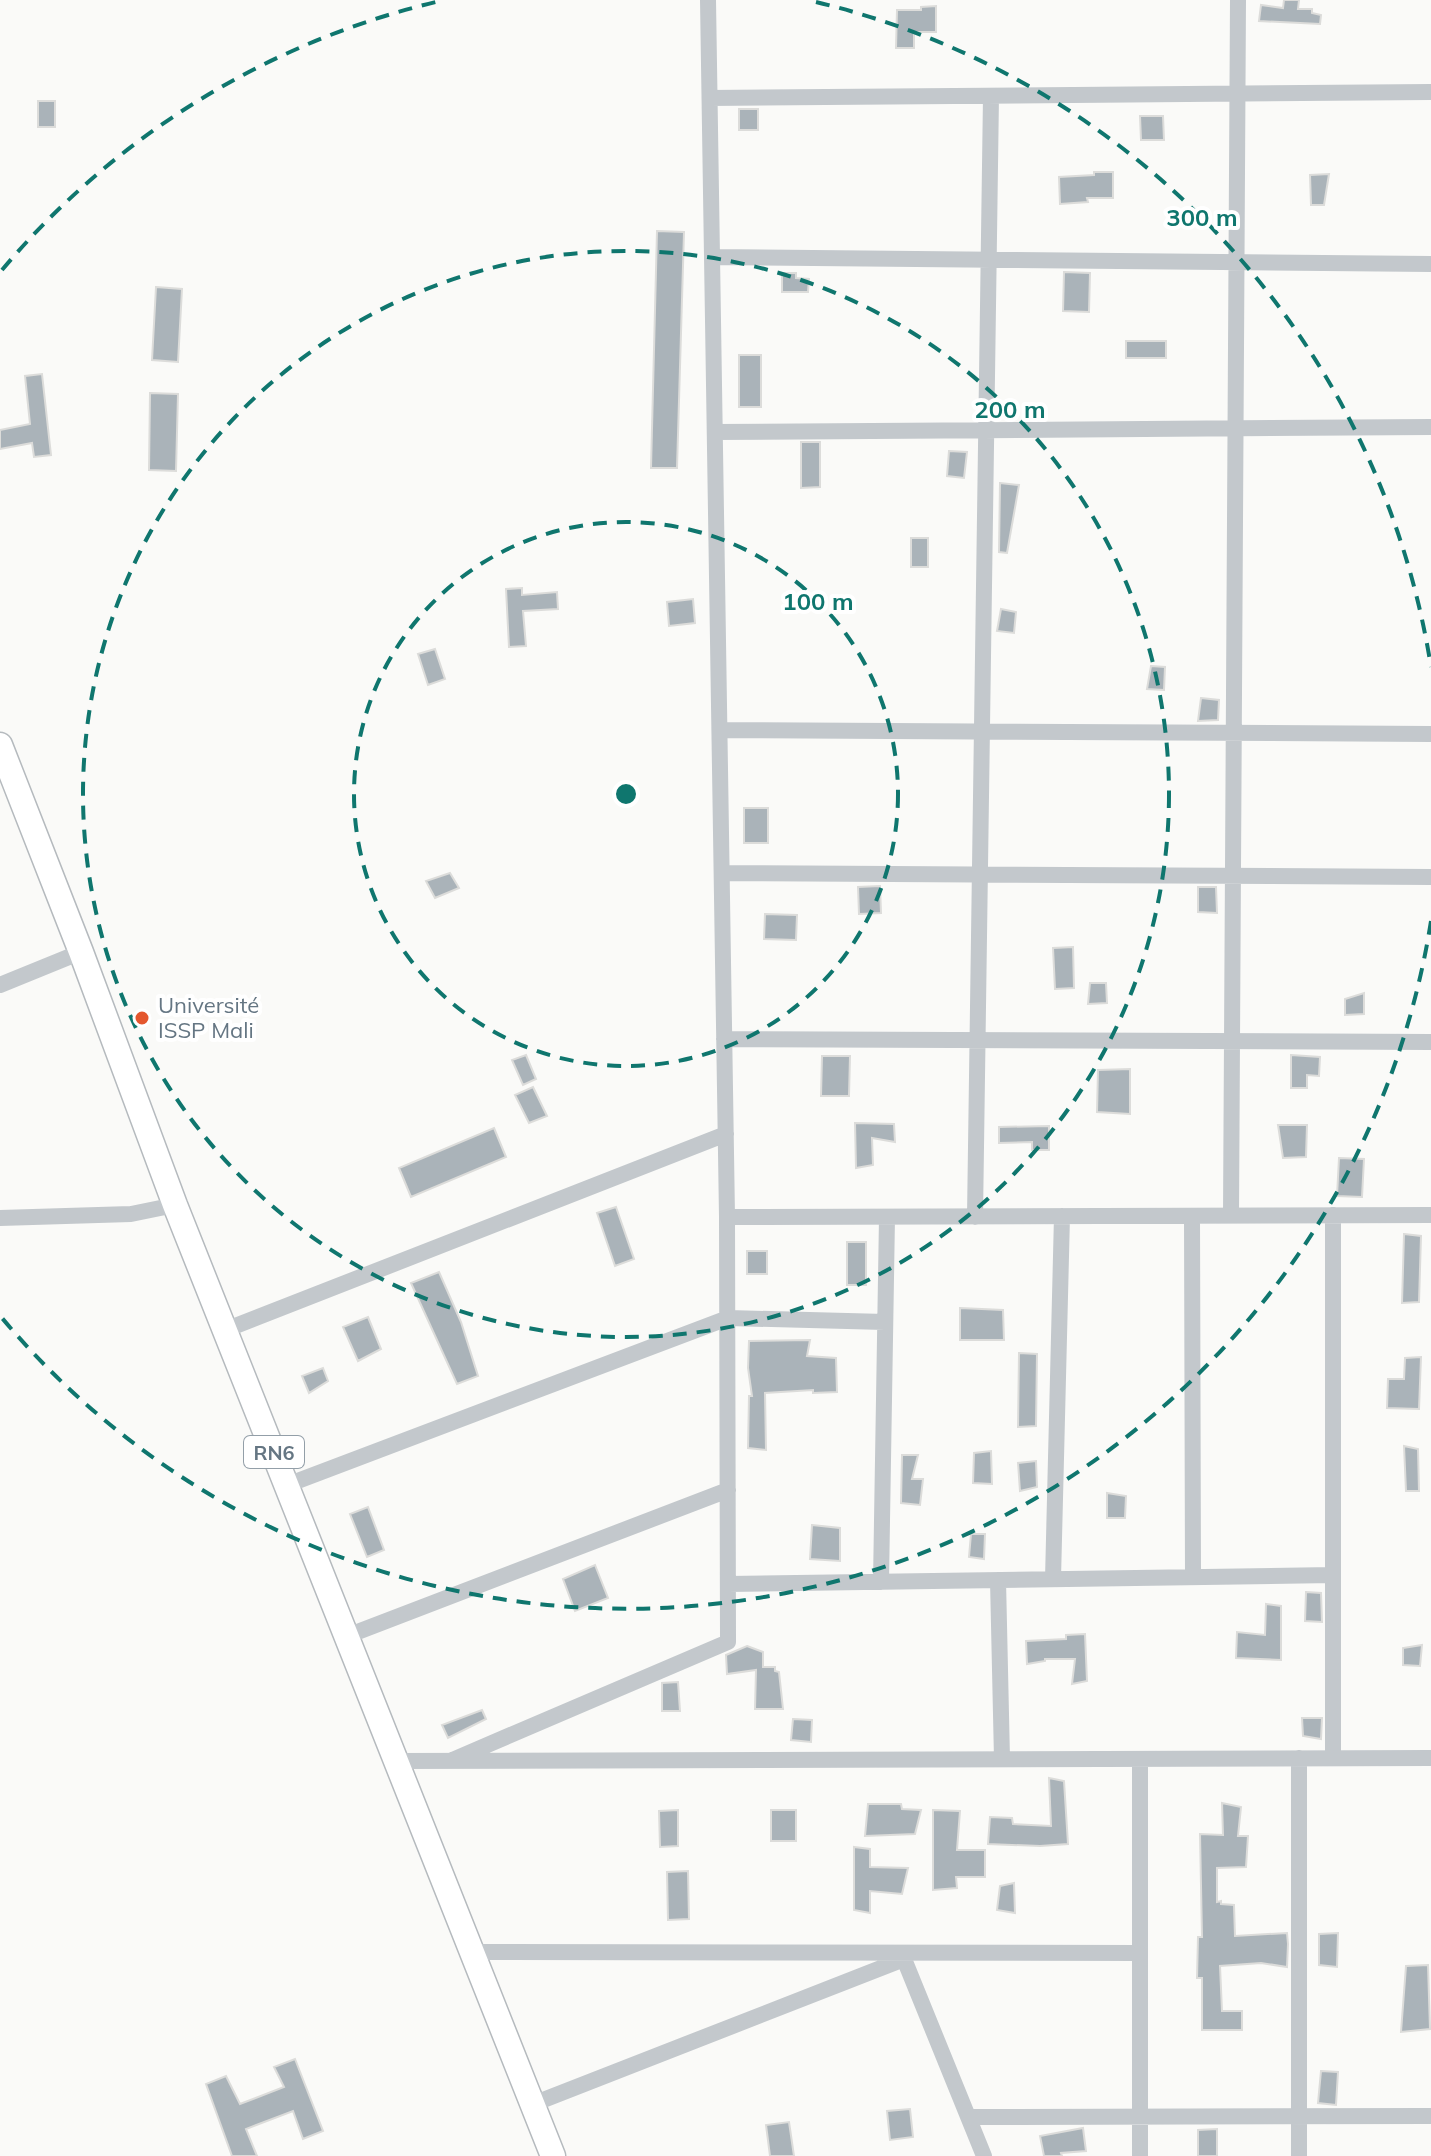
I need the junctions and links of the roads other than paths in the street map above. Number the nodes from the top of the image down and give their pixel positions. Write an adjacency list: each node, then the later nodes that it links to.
1 (708, 0): 6 (street)
2 (1238, 0): 4 (street)
3 (1431, 92): 4 (street)
4 (1236, 94): 5 (street); 9 (street)
5 (991, 96): 6 (street); 8 (street)
6 (710, 98): 7 (street)
7 (712, 257): 8 (street); 14 (street)
8 (989, 260): 9 (street); 13 (street)
9 (1235, 262): 10 (street); 12 (street)
10 (1431, 264)
11 (1431, 427): 12 (street)
12 (1235, 429): 13 (street); 17 (street)
13 (986, 430): 14 (street); 16 (street)
14 (715, 432): 15 (street)
15 (720, 730): 16 (street); 20 (street)
16 (982, 731): 17 (street); 21 (street)
17 (1233, 732): 18 (street); 22 (street)
18 (1431, 734)
19 (0, 745): 24 (main road, RN6)
20 (722, 873): 21 (street); 26 (street)
21 (980, 874): 22 (street); 27 (street)
22 (1233, 876): 23 (street); 28 (street)
23 (1431, 877)
24 (81, 952): 25 (street); 31 (main road, RN6)
25 (0, 985)
26 (724, 1039): 27 (street); 30 (street)
27 (977, 1040): 28 (street); 39 (street)
28 (1232, 1041): 29 (street); 32 (street)
29 (1431, 1042)
30 (726, 1134): 37 (street); 43 (street)
31 (175, 1205): 40 (street); 43 (main road, RN6)
32 (1231, 1215): 33 (street); 36 (street)
33 (1333, 1215): 34 (street); 46 (street)
34 (1431, 1215)
35 (1062, 1216): 36 (street); 39 (street); 48 (street)
36 (1192, 1216): 47 (street)
37 (727, 1217): 38 (street); 41 (street)
38 (887, 1217): 39 (street); 42 (street)
39 (975, 1217)
40 (0, 1218)
41 (728, 1318): 42 (street); 44 (street); 45 (street)
42 (885, 1322): 50 (street)
43 (225, 1330): 44 (main road, RN6)
44 (287, 1485): 52 (main road, RN6)
45 (728, 1490): 51 (street); 52 (street)
46 (1333, 1575): 47 (street); 54 (street)
47 (1193, 1577): 48 (street)
48 (1053, 1579): 49 (street)
49 (998, 1580): 50 (street); 56 (street)
50 (881, 1582): 51 (street)
51 (728, 1584): 59 (street)
52 (347, 1636): 58 (main road, RN6)
53 (1299, 1758): 54 (street); 57 (street); 63 (street)
54 (1333, 1758): 55 (street)
55 (1431, 1758)
56 (1002, 1759): 57 (street); 59 (street)
57 (1140, 1759): 61 (street)
58 (397, 1761): 59 (street); 60 (main road, RN6)
59 (450, 1761)
60 (473, 1952): 61 (street); 62 (main road, RN6)
61 (1140, 1953): 66 (street)
62 (533, 2104): 65 (street); 67 (main road, RN6)
63 (1299, 2116): 64 (street); 66 (street); 70 (street)
64 (1431, 2116)
65 (969, 2117): 66 (street); 68 (street)
66 (1140, 2117): 69 (street)
67 (553, 2156)
68 (984, 2156)
69 (1140, 2156)
70 (1299, 2156)

